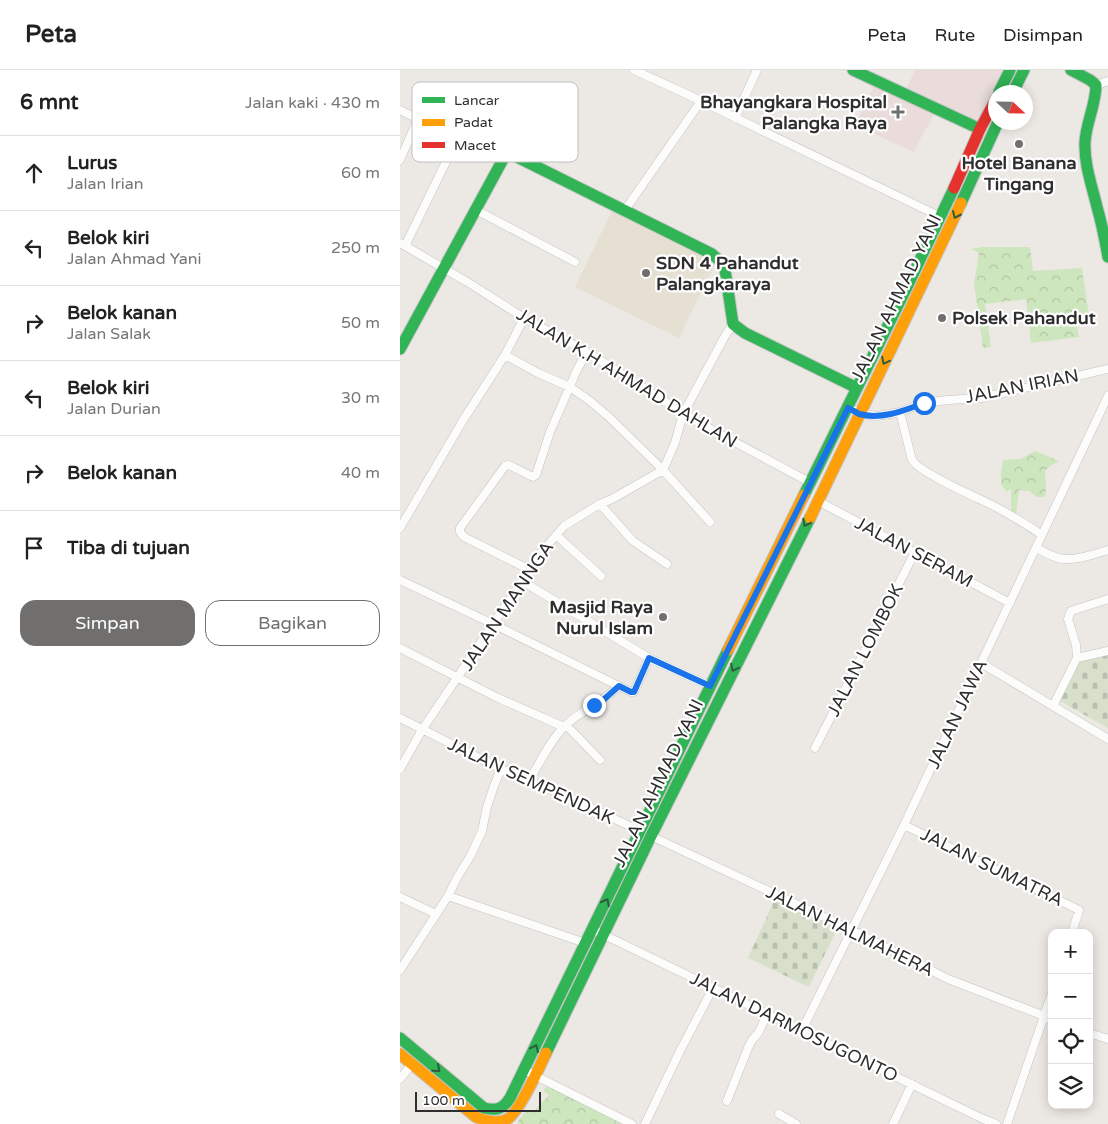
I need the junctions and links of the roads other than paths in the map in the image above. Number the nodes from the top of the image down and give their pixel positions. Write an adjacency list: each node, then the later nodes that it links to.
1 (634, 70): 11 (street)
2 (757, 70): 15 (street)
3 (853, 70): 16 (main road)
4 (1010, 70): 8 (main road)
5 (1024, 70): 9 (main road)
6 (1071, 70): 10 (main road)
7 (1108, 81): 10 (street)
8 (1002, 85)
9 (1016, 85)
10 (1096, 85): 27 (main road)
11 (701, 101): 15 (street); 24 (street)
12 (400, 110): 14 (street)
13 (988, 114): 16 (main road, JALAN AHMAD YANI)
14 (412, 116)
15 (735, 118): 25 (street)
16 (980, 129): 25 (main road, JALAN AHMAD YANI)
17 (994, 130): 42 (main road, JALAN AHMAD YANI, one-way to 42)
18 (412, 133): 19 (street)
19 (400, 160)
20 (445, 162): 26 (street)
21 (502, 162): 23 (main road)
22 (527, 162): 24 (main road)
23 (476, 210): 28 (street); 29 (main road)
24 (625, 210): 31 (main road)
25 (941, 217): 37 (main road, JALAN AHMAD YANI)
26 (402, 245): 29 (street, JALAN K.H AHMAD DAHLAN)
27 (1108, 257)
28 (575, 262)
29 (444, 269): 30 (street, JALAN K.H AHMAD DAHLAN); 32 (main road)
30 (524, 318): 33 (street, JALAN K.H AHMAD DAHLAN); 34 (street)
31 (733, 324): 37 (main road); 41 (street)
32 (400, 349)
33 (587, 352): 36 (street); 41 (street, JALAN K.H AHMAD DAHLAN)
34 (505, 355): 36 (street); 48 (street)
35 (1108, 369): 40 (street, JALAN IRIAN)
36 (570, 387): 43 (street); 55 (street)
37 (857, 388): 39 (main road, JALAN AHMAD YANI)
38 (1108, 396): 49 (street, JALAN JAWA)
39 (848, 408): 42 (street, JALAN IRIAN); 44 (main road, JALAN AHMAD YANI)
40 (900, 412): 42 (street, JALAN IRIAN); 49 (street)
41 (683, 414): 43 (street); 44 (street, JALAN K.H AHMAD DAHLAN)
42 (859, 414): 45 (main road, JALAN AHMAD YANI)
43 (663, 470): 46 (street, JALAN MANNGA); 47 (street)
44 (811, 484): 61 (main road, JALAN AHMAD YANI)
45 (818, 501): 53 (street, JALAN SERAM); 63 (main road, JALAN AHMAD YANI, one-way to 63)
46 (600, 504): 50 (street, JALAN MANNGA); 54 (street)
47 (710, 522)
48 (400, 528)
49 (1042, 534): 51 (street, JALAN JAWA)
50 (556, 535): 55 (street, JALAN MANNGA); 56 (street)
51 (1036, 548): 52 (street); 60 (street, JALAN JAWA)
52 (1108, 550)
53 (914, 552): 60 (street, JALAN SERAM); 77 (street, JALAN LOMBOK)
54 (667, 564)
55 (528, 570): 58 (street, JALAN MANNGA)
56 (601, 576)
57 (400, 580): 62 (street)
58 (522, 581): 62 (street, JALAN MANNGA); 66 (street)
59 (1108, 599): 67 (street)
60 (1010, 603): 68 (street, JALAN JAWA)
61 (744, 618): 63 (main road); 71 (main road, JALAN AHMAD YANI)
62 (493, 624): 69 (street, JALAN MANNGA); 70 (street)
63 (756, 624): 83 (main road, JALAN AHMAD YANI, one-way to 83)
64 (400, 648): 69 (street)
65 (1108, 651): 67 (street)
66 (649, 658): 70 (street); 71 (street)
67 (1077, 658): 72 (street)
68 (980, 663): 72 (street); 82 (street, JALAN JAWA)
69 (457, 678): 74 (street); 75 (street, JALAN MANNGA)
70 (619, 686): 74 (street)
71 (710, 686): 83 (main road, JALAN AHMAD YANI)
72 (1053, 706): 76 (street)
73 (400, 718): 75 (street, JALAN SEMPENDAK)
74 (565, 726): 78 (street); 81 (street)
75 (422, 730): 79 (street, JALAN MANNGA); 80 (street, JALAN SEMPENDAK)
76 (1108, 738)
77 (815, 748)
78 (600, 760)
79 (400, 769)
80 (501, 769): 81 (street, JALAN SEMPENDAK); 84 (street)
81 (529, 780): 83 (street, JALAN SEMPENDAK)
82 (904, 825): 88 (street, JALAN SUMATRA); 89 (street, JALAN JAWA)
83 (646, 834): 87 (main road, JALAN AHMAD YANI, one-way to 83); 89 (street, JALAN HALMAHERA); 90 (main road, JALAN AHMAD YANI)
84 (448, 896): 86 (street); 91 (street)
85 (400, 897): 86 (street)
86 (436, 914): 92 (street)
87 (592, 929): 90 (street, JALAN DARMOSUGONTO); 91 (main road, JALAN AHMAD YANI)
88 (1073, 929)
89 (852, 930): 95 (street, JALAN HALMAHERA); 96 (street, JALAN JAWA)
90 (603, 934): 93 (street, JALAN DARMOSUGONTO); 103 (main road, JALAN AHMAD YANI)
91 (585, 943): 102 (main road, JALAN AHMAD YANI, one-way to 91)
92 (400, 970)
93 (713, 988): 94 (street, JALAN DARMOSUGONTO); 112 (street)
94 (768, 1014): 96 (street, JALAN DARMOSUGONTO); 106 (street)
95 (1048, 1018): 116 (street)
96 (802, 1030): 105 (street, JALAN DARMOSUGONTO)
97 (1093, 1034): 99 (street)
98 (400, 1038): 102 (main road, JALAN AHMAD YANI, one-way to 102)
99 (1108, 1040)
100 (400, 1054): 101 (main road)
101 (412, 1064): 104 (street); 109 (main road)
102 (524, 1070): 103 (street)
103 (535, 1076): 107 (main road, JALAN AHMAD YANI); 111 (street)
104 (400, 1079)
105 (912, 1084): 114 (street); 115 (street, JALAN DARMOSUGONTO)
106 (727, 1101)
107 (515, 1112): 109 (main road); 110 (main road, JALAN AHMAD YANI)
108 (779, 1114): 113 (street)
109 (486, 1122)
110 (510, 1124)
111 (632, 1124)
112 (645, 1124)
113 (796, 1124)
114 (893, 1124)
115 (996, 1124)
116 (1007, 1124)

